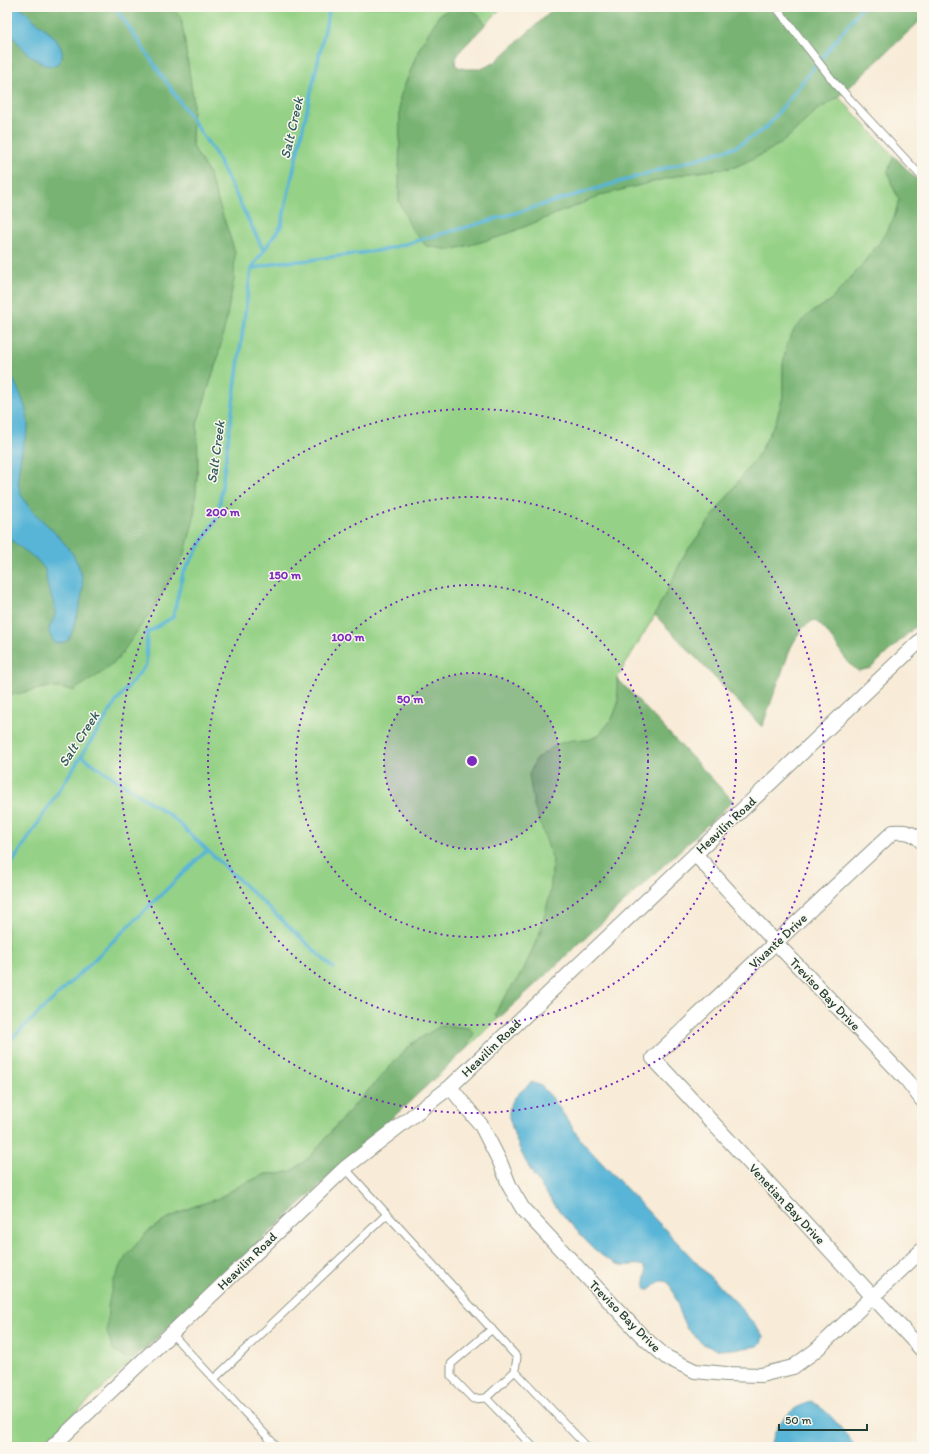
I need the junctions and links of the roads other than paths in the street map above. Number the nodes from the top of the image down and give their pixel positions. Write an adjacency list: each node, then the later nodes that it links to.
1 (776, 7): 2 (lane)
2 (922, 177)
3 (922, 639): 5 (street, Heavilin Road)
4 (922, 842): 6 (street, Vivante Drive)
5 (695, 854): 6 (street, Treviso Bay Drive); 8 (street, Heavilin Road)
6 (776, 943): 7 (street, Vivante Drive); 9 (street, Treviso Bay Drive)
7 (653, 1058): 13 (street, Venetian Bay Drive)
8 (450, 1087): 10 (street, Heavilin Road); 13 (street, Treviso Bay Drive)
9 (922, 1100)
10 (345, 1168): 11 (lane); 15 (street, Heavilin Road)
11 (388, 1214): 14 (lane); 18 (lane)
12 (922, 1250): 13 (street, Treviso Bay Drive)
13 (872, 1298): 16 (street, Venetian Bay Drive)
14 (492, 1329): 17 (lane); 19 (lane)
15 (172, 1333): 18 (lane); 20 (street, Heavilin Road)
16 (922, 1350)
17 (514, 1371): 19 (lane); 23 (lane)
18 (214, 1379): 21 (lane)
19 (486, 1398): 22 (lane)
20 (52, 1447)
21 (277, 1447)
22 (533, 1447)
23 (587, 1447)

